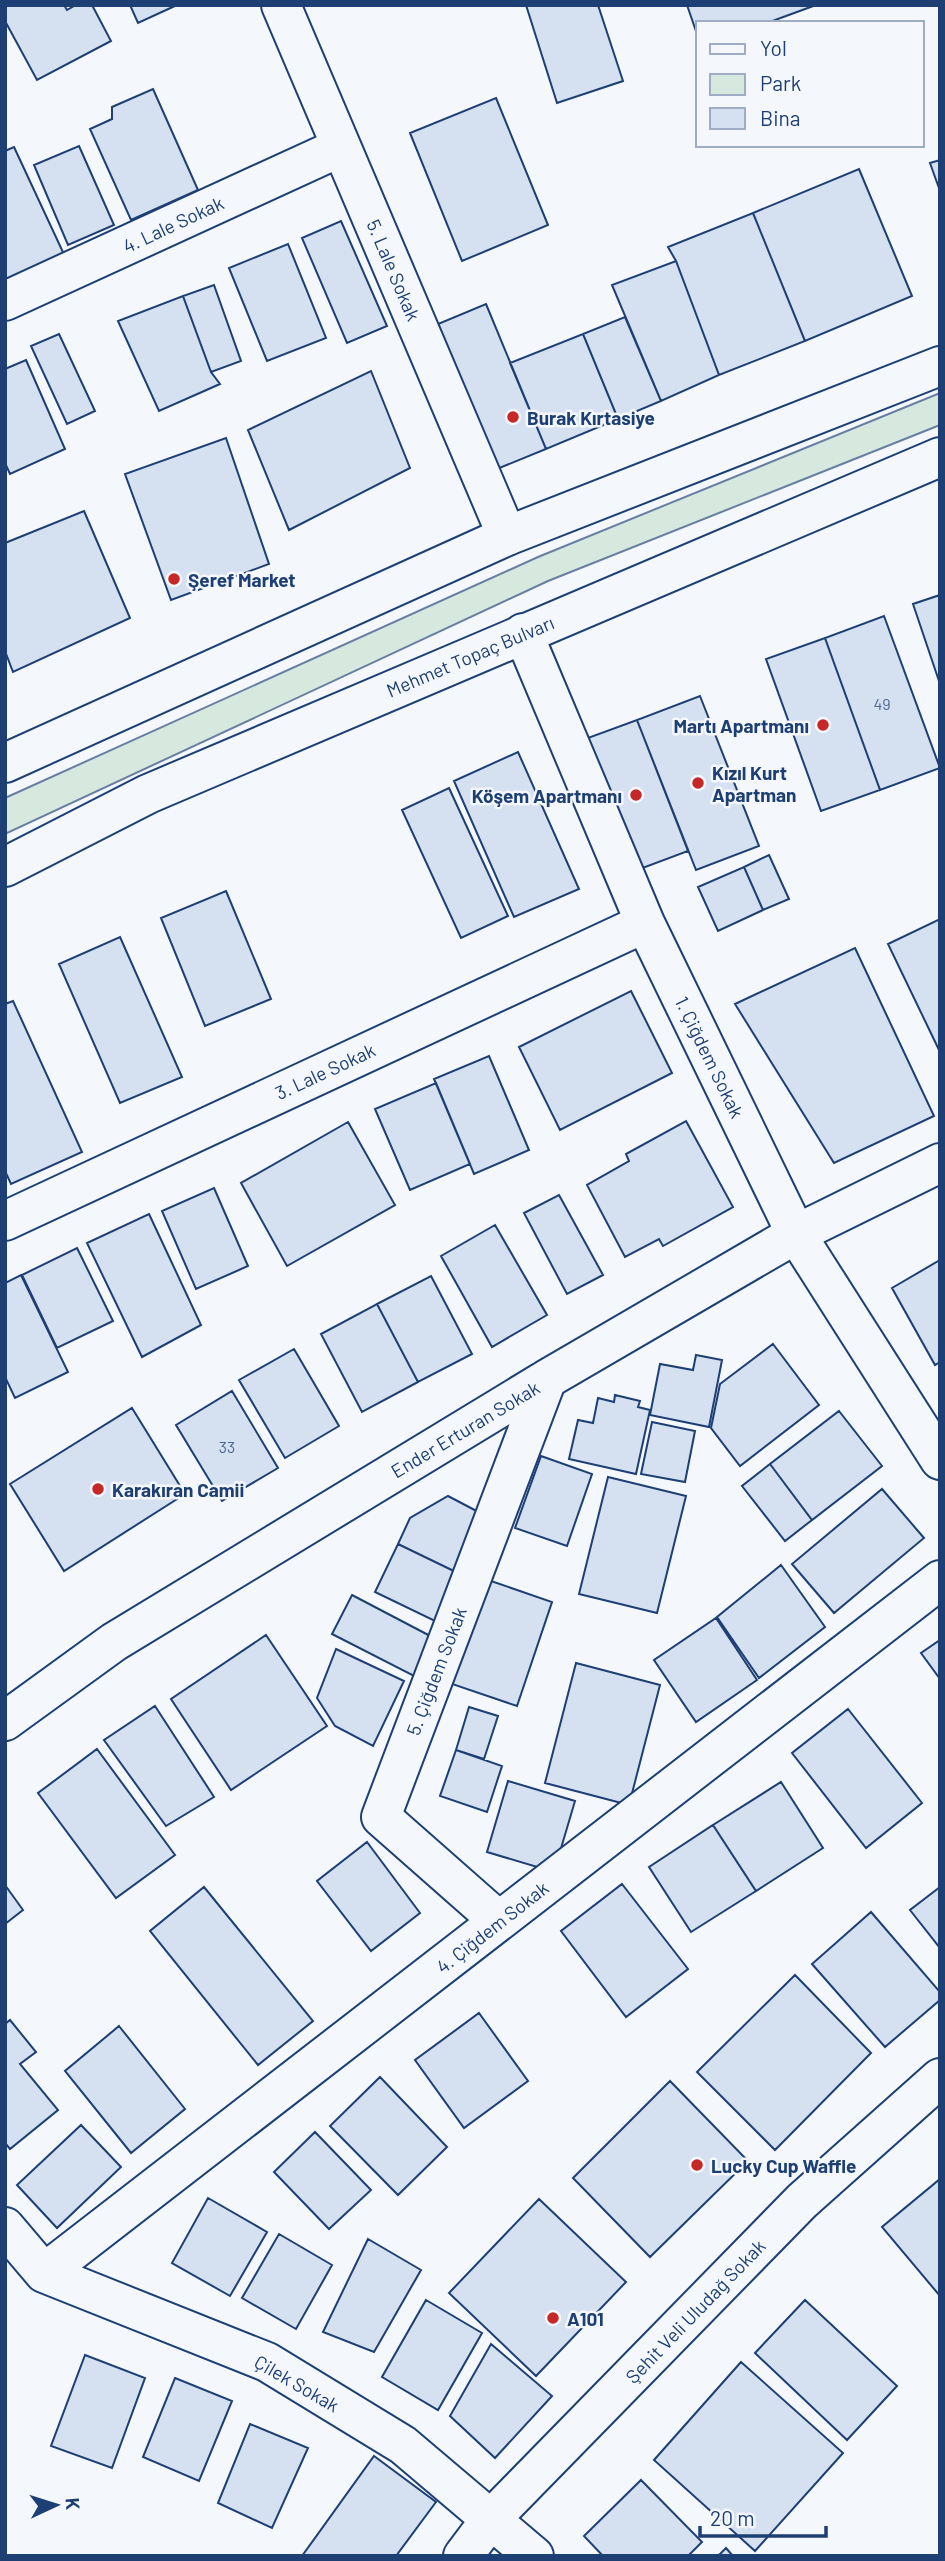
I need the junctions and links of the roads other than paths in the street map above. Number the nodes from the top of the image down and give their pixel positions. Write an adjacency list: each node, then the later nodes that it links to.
1 (281, 5): 2 (street, 5. Lale Sokak)
2 (341, 146): 3 (street, 4. Lale Sokak); 6 (street, 5. Lale Sokak)
3 (5, 301)
4 (940, 366): 6 (street)
5 (940, 457): 7 (street, Mehmet Topaç Bulvarı)
6 (507, 536): 8 (street)
7 (523, 633): 9 (street, Mehmet Topaç Bulvarı); 10 (street, 1. Çiğdem Sokak)
8 (5, 762)
9 (5, 867)
10 (645, 923): 12 (street, 3. Lale Sokak); 13 (street, 1. Çiğdem Sokak)
11 (940, 1163): 13 (street, Ender Erturan Sokak)
12 (5, 1221)
13 (796, 1234): 14 (street, Ender Erturan Sokak); 15 (street, 1. Çiğdem Sokak)
14 (547, 1379): 17 (street, Ender Erturan Sokak); 18 (street, 5. Çiğdem Sokak)
15 (940, 1460)
16 (940, 1580): 18 (street, 4. Çiğdem Sokak)
17 (5, 1721)
18 (499, 1921): 21 (street, 4. Çiğdem Sokak)
19 (940, 2078): 22 (street, Şehit Veli Uludağ Sokak)
20 (5, 2227): 21 (street, Çilek Sokak)
21 (44, 2273): 22 (street, Çilek Sokak)
22 (490, 2520): 23 (street, Şehit Veli Uludağ Sokak); 24 (street, Çilek Sokak)
23 (463, 2556)
24 (534, 2556)

